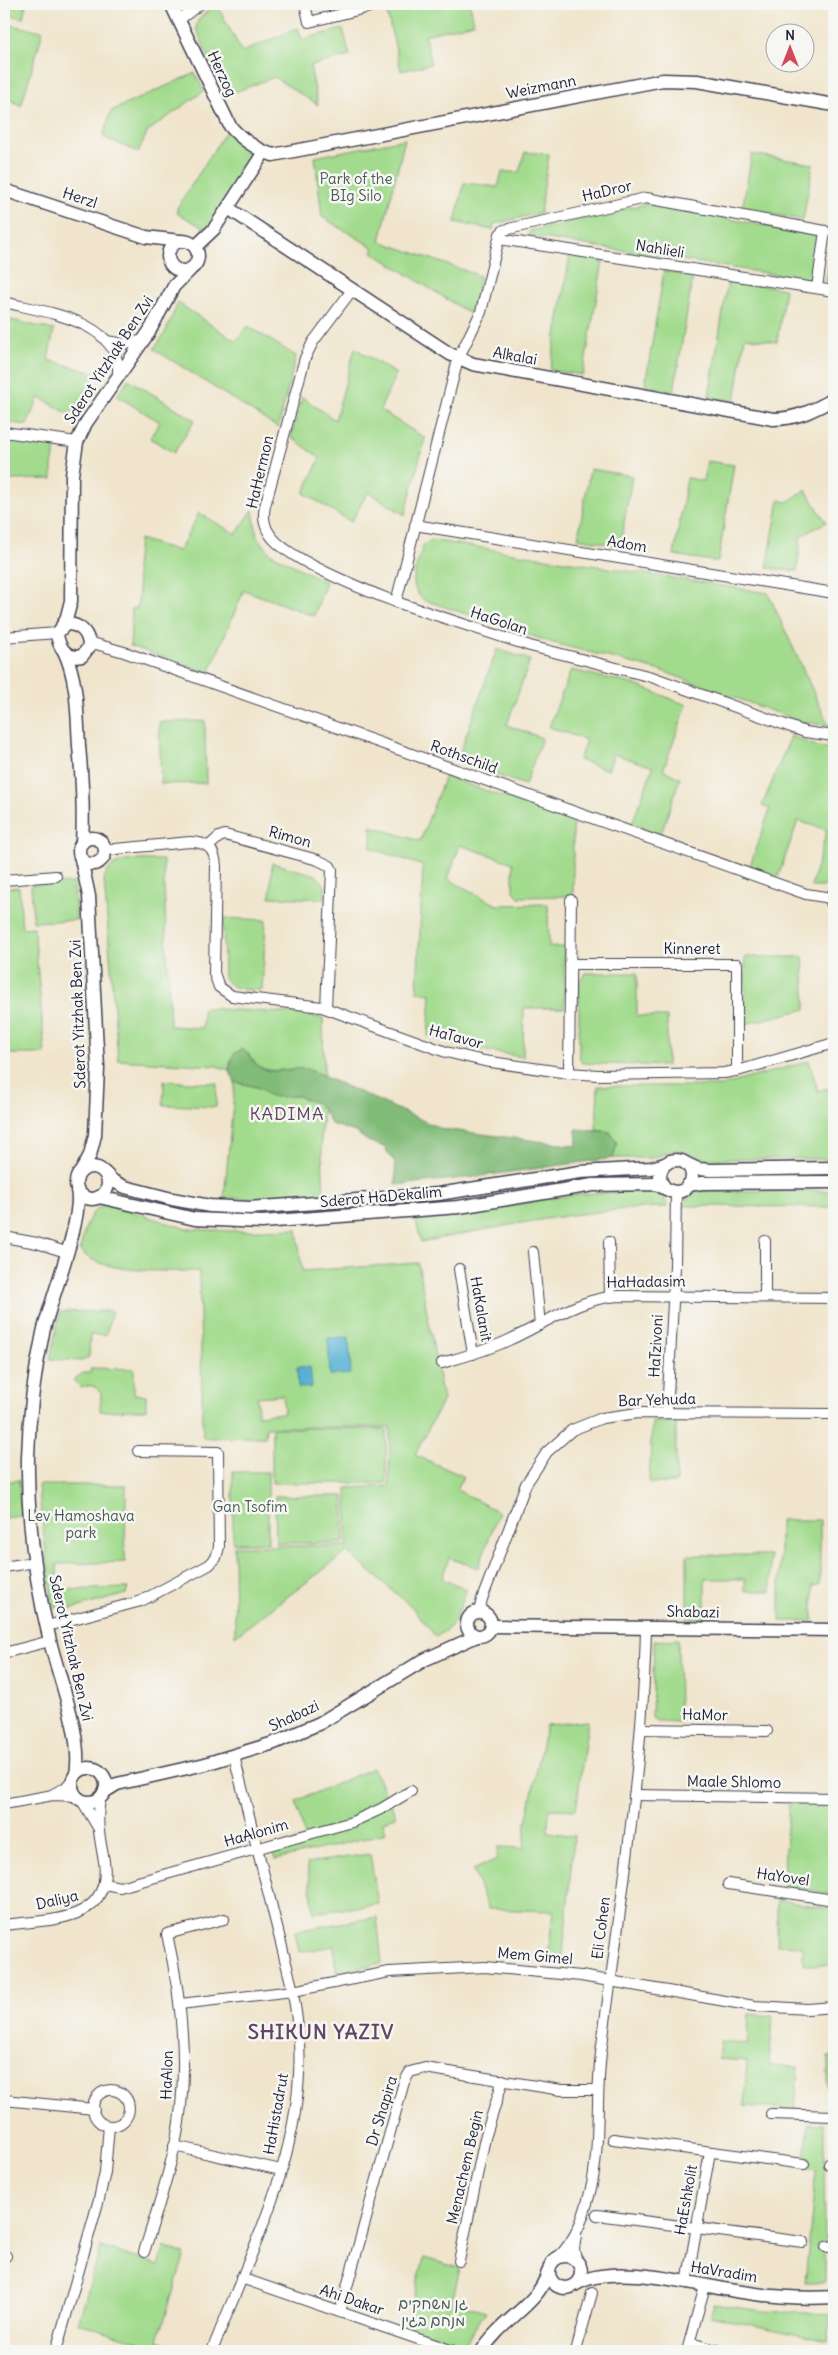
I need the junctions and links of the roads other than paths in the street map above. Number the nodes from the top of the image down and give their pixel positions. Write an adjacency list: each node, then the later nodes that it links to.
1 (171, 4): 5 (street, Herzog)
2 (200, 4): 5 (street)
3 (305, 4): 4 (street)
4 (382, 4)
5 (179, 20): 7 (street, Herzog)
6 (834, 105): 7 (street, Weizmann)
7 (261, 150): 9 (street)
8 (4, 190): 10 (street, Herzl)
9 (228, 208): 13 (street); 18 (street, Alkalai)
10 (146, 237): 12 (street, Herzl); 14 (street, Herzl)
11 (499, 239): 17 (street, Nahlieli); 17 (street, HaDror); 23 (street)
12 (180, 241): 13 (street); 14 (street)
13 (195, 247): 15 (street)
14 (169, 262): 15 (street); 16 (street, Sderot Yitzhak Ben Zvi)
15 (190, 270): 16 (street, Sderot Yitzhak Ben Zvi)
16 (173, 288): 21 (street, Sderot Yitzhak Ben Zvi)
17 (817, 288): 19 (street, Nahlieli)
18 (352, 290): 23 (street, Alkalai); 31 (street, HaHermon)
19 (834, 291)
20 (4, 302): 22 (street)
21 (143, 340): 22 (street); 24 (street, Sderot Yitzhak Ben Zvi)
22 (106, 341): 24 (street)
23 (458, 358): 25 (street, Alkalai); 28 (street)
24 (118, 375): 27 (street, Sderot Yitzhak Ben Zvi)
25 (834, 399)
26 (4, 432): 27 (street)
27 (77, 442): 30 (street, Sderot Yitzhak Ben Zvi)
28 (415, 525): 29 (street, Adom); 31 (street)
29 (834, 593)
30 (71, 601): 32 (street, Sderot Yitzhak Ben Zvi); 33 (street, Sderot Yitzhak Ben Zvi)
31 (396, 602): 39 (street, HaGolan)
32 (80, 628): 33 (street); 35 (street)
33 (60, 630): 34 (street); 36 (street)
34 (4, 637)
35 (89, 642): 37 (street); 47 (street, Rothschild)
36 (64, 651): 37 (street); 38 (street)
37 (84, 655): 38 (street)
38 (76, 695): 40 (street)
39 (834, 736)
40 (83, 807): 41 (street); 43 (street)
41 (82, 843): 43 (street); 44 (street)
42 (209, 846): 43 (street); 52 (street, HaTavor); 52 (street, Rimon)
43 (102, 850): 44 (street); 48 (street, Sderot Yitzhak Ben Zvi)
44 (81, 859): 48 (street, Sderot Yitzhak Ben Zvi)
45 (56, 876): 46 (street)
46 (4, 880)
47 (832, 895): 50 (street)
48 (89, 896): 56 (street, Sderot Yitzhak Ben Zvi)
49 (572, 900): 51 (street)
50 (834, 909)
51 (570, 964): 54 (street, Kinneret); 55 (street)
52 (326, 1008): 55 (street, HaTavor)
53 (834, 1043): 54 (street, HaTavor)
54 (737, 1071): 55 (street, HaTavor)
55 (569, 1073)
56 (96, 1130): 60 (street, Sderot Yitzhak Ben Zvi); 61 (street, Sderot Yitzhak Ben Zvi)
57 (685, 1163): 58 (street, Sderot HaDekalim); 59 (street, Sderot HaDekalim); 63 (street)
58 (665, 1164): 61 (street, Sderot HaDekalim); 65 (street)
59 (834, 1168)
60 (82, 1170): 61 (street); 64 (street)
61 (104, 1172): 66 (street)
62 (834, 1182): 63 (street)
63 (688, 1185): 65 (street)
64 (77, 1190): 66 (street); 67 (street, Sderot Yitzhak Ben Zvi)
65 (671, 1190): 66 (street, Sderot HaDekalim); 74 (street, HaTzivoni)
66 (97, 1198): 67 (street, Sderot Yitzhak Ben Zvi)
67 (77, 1217): 71 (street, Sderot Yitzhak Ben Zvi)
68 (4, 1237): 71 (street)
69 (766, 1240): 76 (street)
70 (609, 1242): 75 (street)
71 (66, 1252): 84 (street, Sderot Yitzhak Ben Zvi)
72 (533, 1252): 78 (street)
73 (459, 1269): 79 (street, HaKalanit)
74 (674, 1296): 75 (street, HaHadasim); 76 (street, HaHadasim); 81 (street, HaTzivoni)
75 (610, 1297): 78 (street, HaHadasim)
76 (765, 1297): 77 (street, HaHadasim)
77 (834, 1298)
78 (540, 1325): 79 (street, HaHadasim)
79 (473, 1354): 80 (street, HaHadasim)
80 (442, 1363)
81 (667, 1413): 82 (street, Bar Yehuda); 86 (street, Bar Yehuda)
82 (834, 1414)
83 (138, 1451): 88 (street)
84 (35, 1562): 85 (street); 88 (street, Sderot Yitzhak Ben Zvi)
85 (4, 1567)
86 (479, 1612): 87 (street); 89 (street)
87 (467, 1622): 92 (street); 94 (street, Shabazi)
88 (47, 1626): 93 (street, Sderot Yitzhak Ben Zvi)
89 (491, 1626): 90 (street, Shabazi); 92 (street)
90 (646, 1628): 91 (street, Shabazi); 96 (street, Eli Cohen)
91 (834, 1630)
92 (477, 1636): 94 (street, Shabazi)
93 (50, 1641): 95 (street); 98 (street, Sderot Yitzhak Ben Zvi)
94 (450, 1646): 99 (street, Shabazi)
95 (4, 1653)
96 (641, 1729): 97 (street, HaMor); 106 (street, Eli Cohen)
97 (767, 1731)
98 (75, 1734): 100 (street, Sderot Yitzhak Ben Zvi); 101 (street, Sderot Yitzhak Ben Zvi)
99 (234, 1756): 102 (street, Shabazi); 111 (street, HaHistadrut)
100 (97, 1771): 101 (street); 102 (street, Shabazi); 104 (street)
101 (75, 1777): 105 (street); 107 (street)
102 (136, 1779): 104 (street, Shabazi)
103 (411, 1791): 111 (street, HaAlonim)
104 (102, 1794): 107 (street); 110 (street)
105 (50, 1796): 107 (street); 109 (street)
106 (634, 1796): 108 (street, Maale Shlomo); 117 (street, Eli Cohen)
107 (79, 1798): 110 (street)
108 (834, 1798)
109 (4, 1804)
110 (98, 1829): 112 (street)
111 (258, 1849): 112 (street, HaAlonim); 118 (street, HaHistadrut)
112 (104, 1884): 116 (street, Daliya)
113 (728, 1884): 114 (street, HaYovel)
114 (834, 1900)
115 (224, 1919): 119 (street, HaAlon)
116 (4, 1926)
117 (610, 1980): 118 (street, Mem Gimel); 120 (street, Mem Gimel); 122 (street, Eli Cohen)
118 (293, 1991): 119 (street); 132 (street, HaHistadrut)
119 (180, 2004): 129 (street, HaAlon)
120 (834, 2008)
121 (503, 2080): 122 (street, Dr Shapira); 139 (street, Menachem Begin); 151 (street, Dr Shapira)
122 (597, 2090): 135 (street, Eli Cohen)
123 (4, 2100): 124 (street)
124 (94, 2108): 127 (street); 127 (street)
125 (771, 2114): 126 (street)
126 (834, 2116)
127 (109, 2126): 153 (street)
128 (613, 2139): 130 (street)
129 (174, 2146): 132 (street); 137 (street, HaAlon)
130 (710, 2152): 131 (street); 134 (street, HaEshkolit)
131 (804, 2164)
132 (280, 2170): 143 (street, HaHistadrut)
133 (597, 2215): 134 (street)
134 (697, 2228): 136 (street); 144 (street, HaEshkolit)
135 (578, 2230): 138 (street, Eli Cohen); 140 (street, Eli Cohen)
136 (803, 2242)
137 (144, 2252)
138 (557, 2258): 140 (street); 141 (street)
139 (460, 2261)
140 (577, 2262): 142 (street, HaVradim); 145 (street)
141 (548, 2272): 147 (street); 150 (street)
142 (608, 2274): 144 (street, HaVradim); 145 (street, HaVradim)
143 (241, 2278): 151 (street, Ahi Dakar); 154 (street, HaHistadrut)
144 (687, 2283): 146 (street, HaVradim)
145 (576, 2284): 147 (street)
146 (705, 2286): 149 (street, HaVradim); 152 (street)
147 (562, 2288): 150 (street)
148 (592, 2293): 157 (street)
149 (834, 2296)
150 (531, 2300): 156 (street)
151 (340, 2312): 155 (street, Ahi Dakar)
152 (688, 2347): 158 (street)
153 (56, 2351)
154 (212, 2351)
155 (453, 2351)
156 (482, 2351)
157 (576, 2351)
158 (721, 2351)

